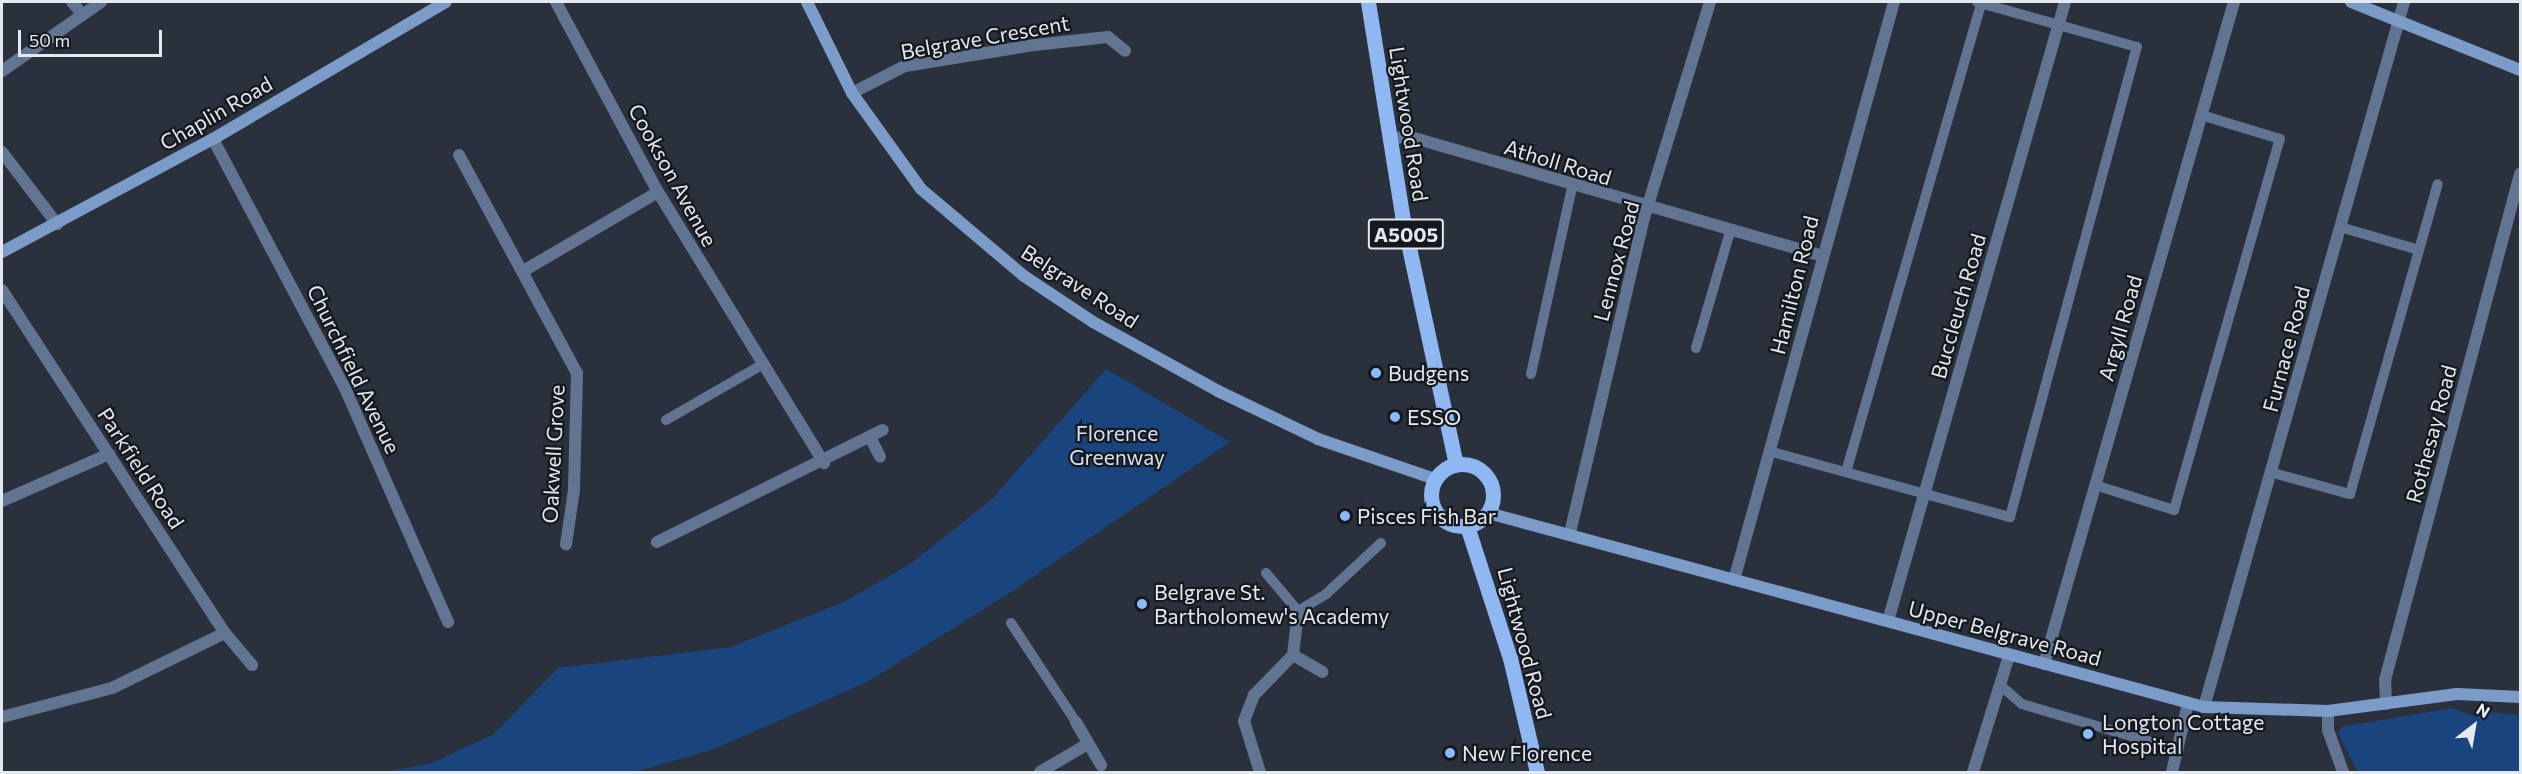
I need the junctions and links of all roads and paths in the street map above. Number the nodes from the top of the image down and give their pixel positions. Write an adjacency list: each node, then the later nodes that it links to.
1 (72, 2): 14 (street)
2 (101, 2): 14 (street)
3 (446, 2): 22 (street, Chaplin Road)
4 (556, 2): 29 (street, Cookson Avenue)
5 (807, 2): 20 (street, Belgrave Road)
6 (1368, 2): 23 (main road, Lightwood Road / A5005)
7 (1710, 2): 30 (street, Lennox Road)
8 (1894, 2): 36 (street, Hamilton Road)
9 (1979, 2): 16 (lane); 50 (lane)
10 (2065, 2): 16 (street, Buccleuch Road)
11 (2234, 2): 21 (street, Argyll Road)
12 (2351, 2): 15 (street)
13 (2404, 2): 15 (street, Furnace Road)
14 (82, 14): 19 (street)
15 (2398, 21): 18 (street); 32 (street, Furnace Road)
16 (2058, 25): 54 (street, Buccleuch Road); 54 (lane)
17 (1125, 51): 20 (street, Belgrave Crescent)
18 (2520, 70)
19 (2, 71)
20 (852, 93): 52 (street, Belgrave Road)
21 (2201, 116): 53 (street, Argyll Road); 53 (lane)
22 (213, 139): 31 (street, Chaplin Road); 66 (street, Churchfield Avenue)
23 (1389, 140): 28 (street, Atholl Road); 49 (main road, Lightwood Road / A5005)
24 (2, 152): 31 (street)
25 (459, 155): 37 (street, Oakwell Grove)
26 (2520, 174): 77 (street, Rothesay Road)
27 (2438, 184): 34 (lane)
28 (1572, 188): 30 (street, Atholl Road); 41 (lane)
29 (658, 192): 37 (street); 40 (street, Cookson Avenue)
30 (1648, 210): 33 (street, Atholl Road); 58 (street, Lennox Road)
31 (57, 224): 35 (street, Chaplin Road)
32 (2340, 227): 34 (lane); 51 (street, Furnace Road)
33 (1730, 231): 36 (street, Atholl Road); 39 (lane)
34 (2419, 250): 51 (lane)
35 (2, 252)
36 (1820, 255): 45 (street, Hamilton Road)
37 (525, 270): 61 (street, Oakwell Grove)
38 (2, 290): 46 (street, Parkfield Road)
39 (1696, 348)
40 (760, 366): 42 (lane); 48 (street, Cookson Avenue)
41 (1530, 374)
42 (666, 420)
43 (883, 430): 44 (street)
44 (870, 437): 47 (street); 48 (street)
45 (1772, 452): 50 (lane); 63 (street, Hamilton Road)
46 (110, 454): 55 (street); 68 (street, Parkfield Road)
47 (880, 457)
48 (824, 463): 59 (street)
49 (1456, 464): 52 (main road); 56 (main road)
50 (1846, 472): 54 (lane)
51 (2273, 473): 78 (street, Furnace Road)
52 (1435, 478): 57 (main road)
53 (2095, 485): 72 (street, Argyll Road)
54 (1924, 494): 65 (street, Buccleuch Road)
55 (2, 501)
56 (1488, 513): 57 (main road); 58 (street, Upper Belgrave Road)
57 (1467, 526): 87 (main road, Lightwood Road)
58 (1570, 532): 63 (street, Upper Belgrave Road)
59 (657, 542)
60 (1380, 543): 64 (lane)
61 (566, 544)
62 (1266, 573): 64 (lane)
63 (1734, 580): 65 (street, Upper Belgrave Road)
64 (1298, 610): 69 (street)
65 (1888, 621): 70 (street, Upper Belgrave Road)
66 (448, 622)
67 (1011, 624): 81 (lane)
68 (225, 633): 71 (street, Parkfield Road); 80 (street)
69 (1293, 655): 73 (street); 86 (street)
70 (2009, 656): 72 (street, Upper Belgrave Road); 74 (street)
71 (252, 664)
72 (2044, 664): 76 (street, Upper Belgrave Road)
73 (1323, 672)
74 (2000, 685): 83 (lane); 88 (street)
75 (2520, 697): 77 (street, Upper Belgrave Road)
76 (2188, 703): 78 (street, Upper Belgrave Road); 83 (street)
77 (2386, 704): 79 (street, Upper Belgrave Road)
78 (2204, 707): 79 (street, Upper Belgrave Road)
79 (2328, 711): 90 (street)
80 (2, 717)
81 (1076, 722): 82 (street)
82 (1086, 745): 84 (street); 85 (street)
83 (2178, 750): 89 (street)
84 (1101, 765)
85 (1040, 772)
86 (1260, 772)
87 (1537, 772)
88 (1973, 772)
89 (2172, 772)
90 (2343, 772)

